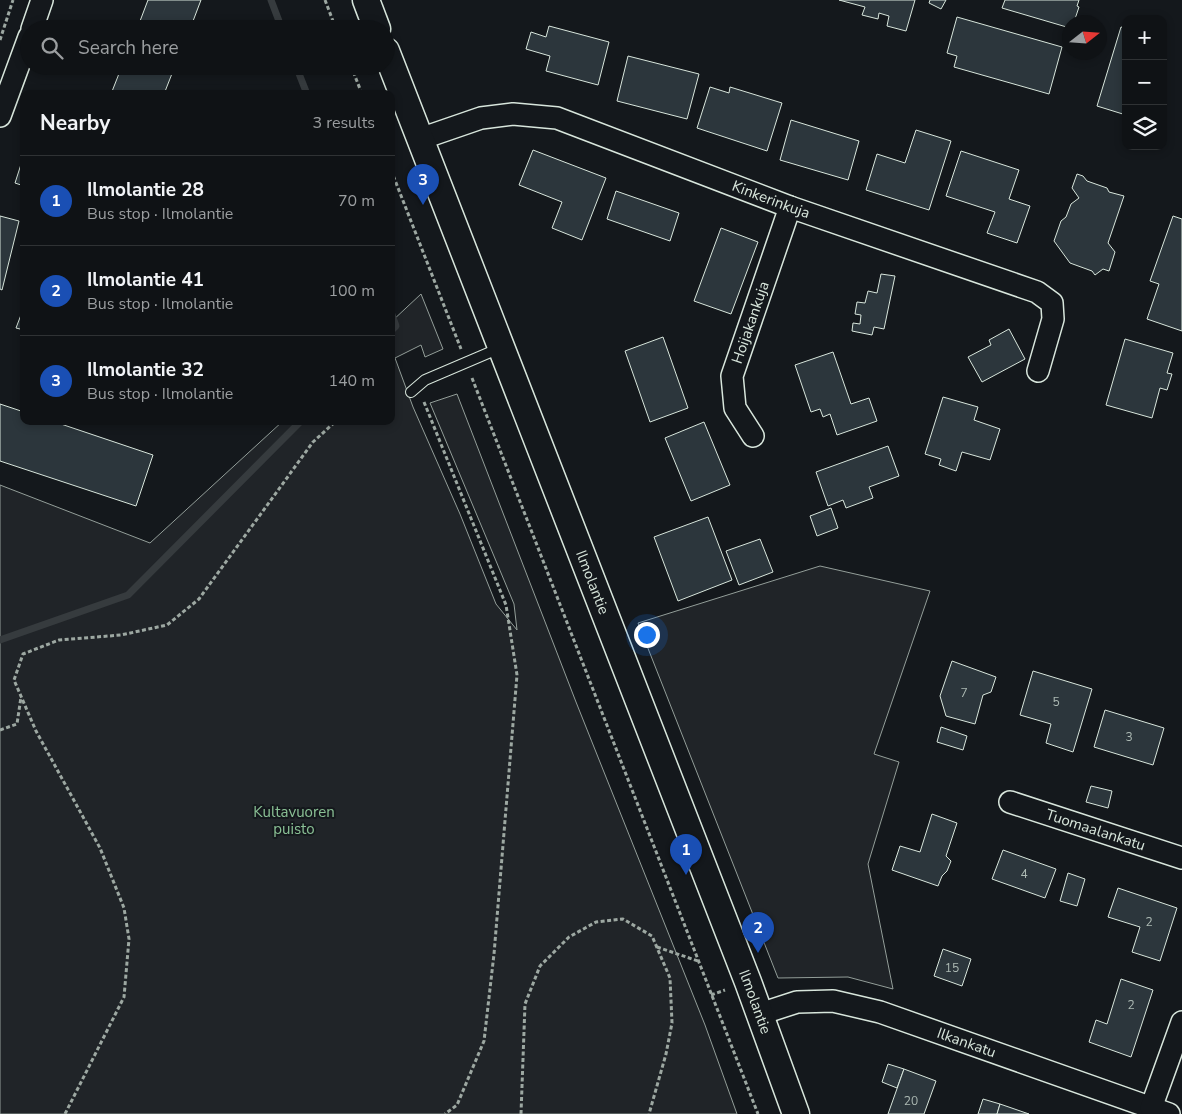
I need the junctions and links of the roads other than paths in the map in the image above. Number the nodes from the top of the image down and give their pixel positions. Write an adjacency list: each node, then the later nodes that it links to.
1 (42, 0): 3 (street)
2 (366, 0): 4 (street)
3 (35, 20)
4 (374, 20)
5 (20, 61): 7 (street)
6 (395, 74): 8 (street, Ilmolantie)
7 (0, 114)
8 (420, 139): 9 (street, Kinkerinkuja); 10 (street, Ilmolantie)
9 (790, 207): 11 (street, Kinkerinkuja); 13 (street, Hoijakankuja)
10 (501, 348): 12 (lane); 16 (street, Ilmolantie)
11 (1038, 371)
12 (411, 392)
13 (754, 436)
14 (1010, 802): 15 (street, Tuomaalankatu)
15 (1182, 858)
16 (760, 1014): 18 (street, Ilkankatu); 19 (street, Ilmolantie)
17 (1182, 1022): 18 (street)
18 (1160, 1111)
19 (796, 1114)

